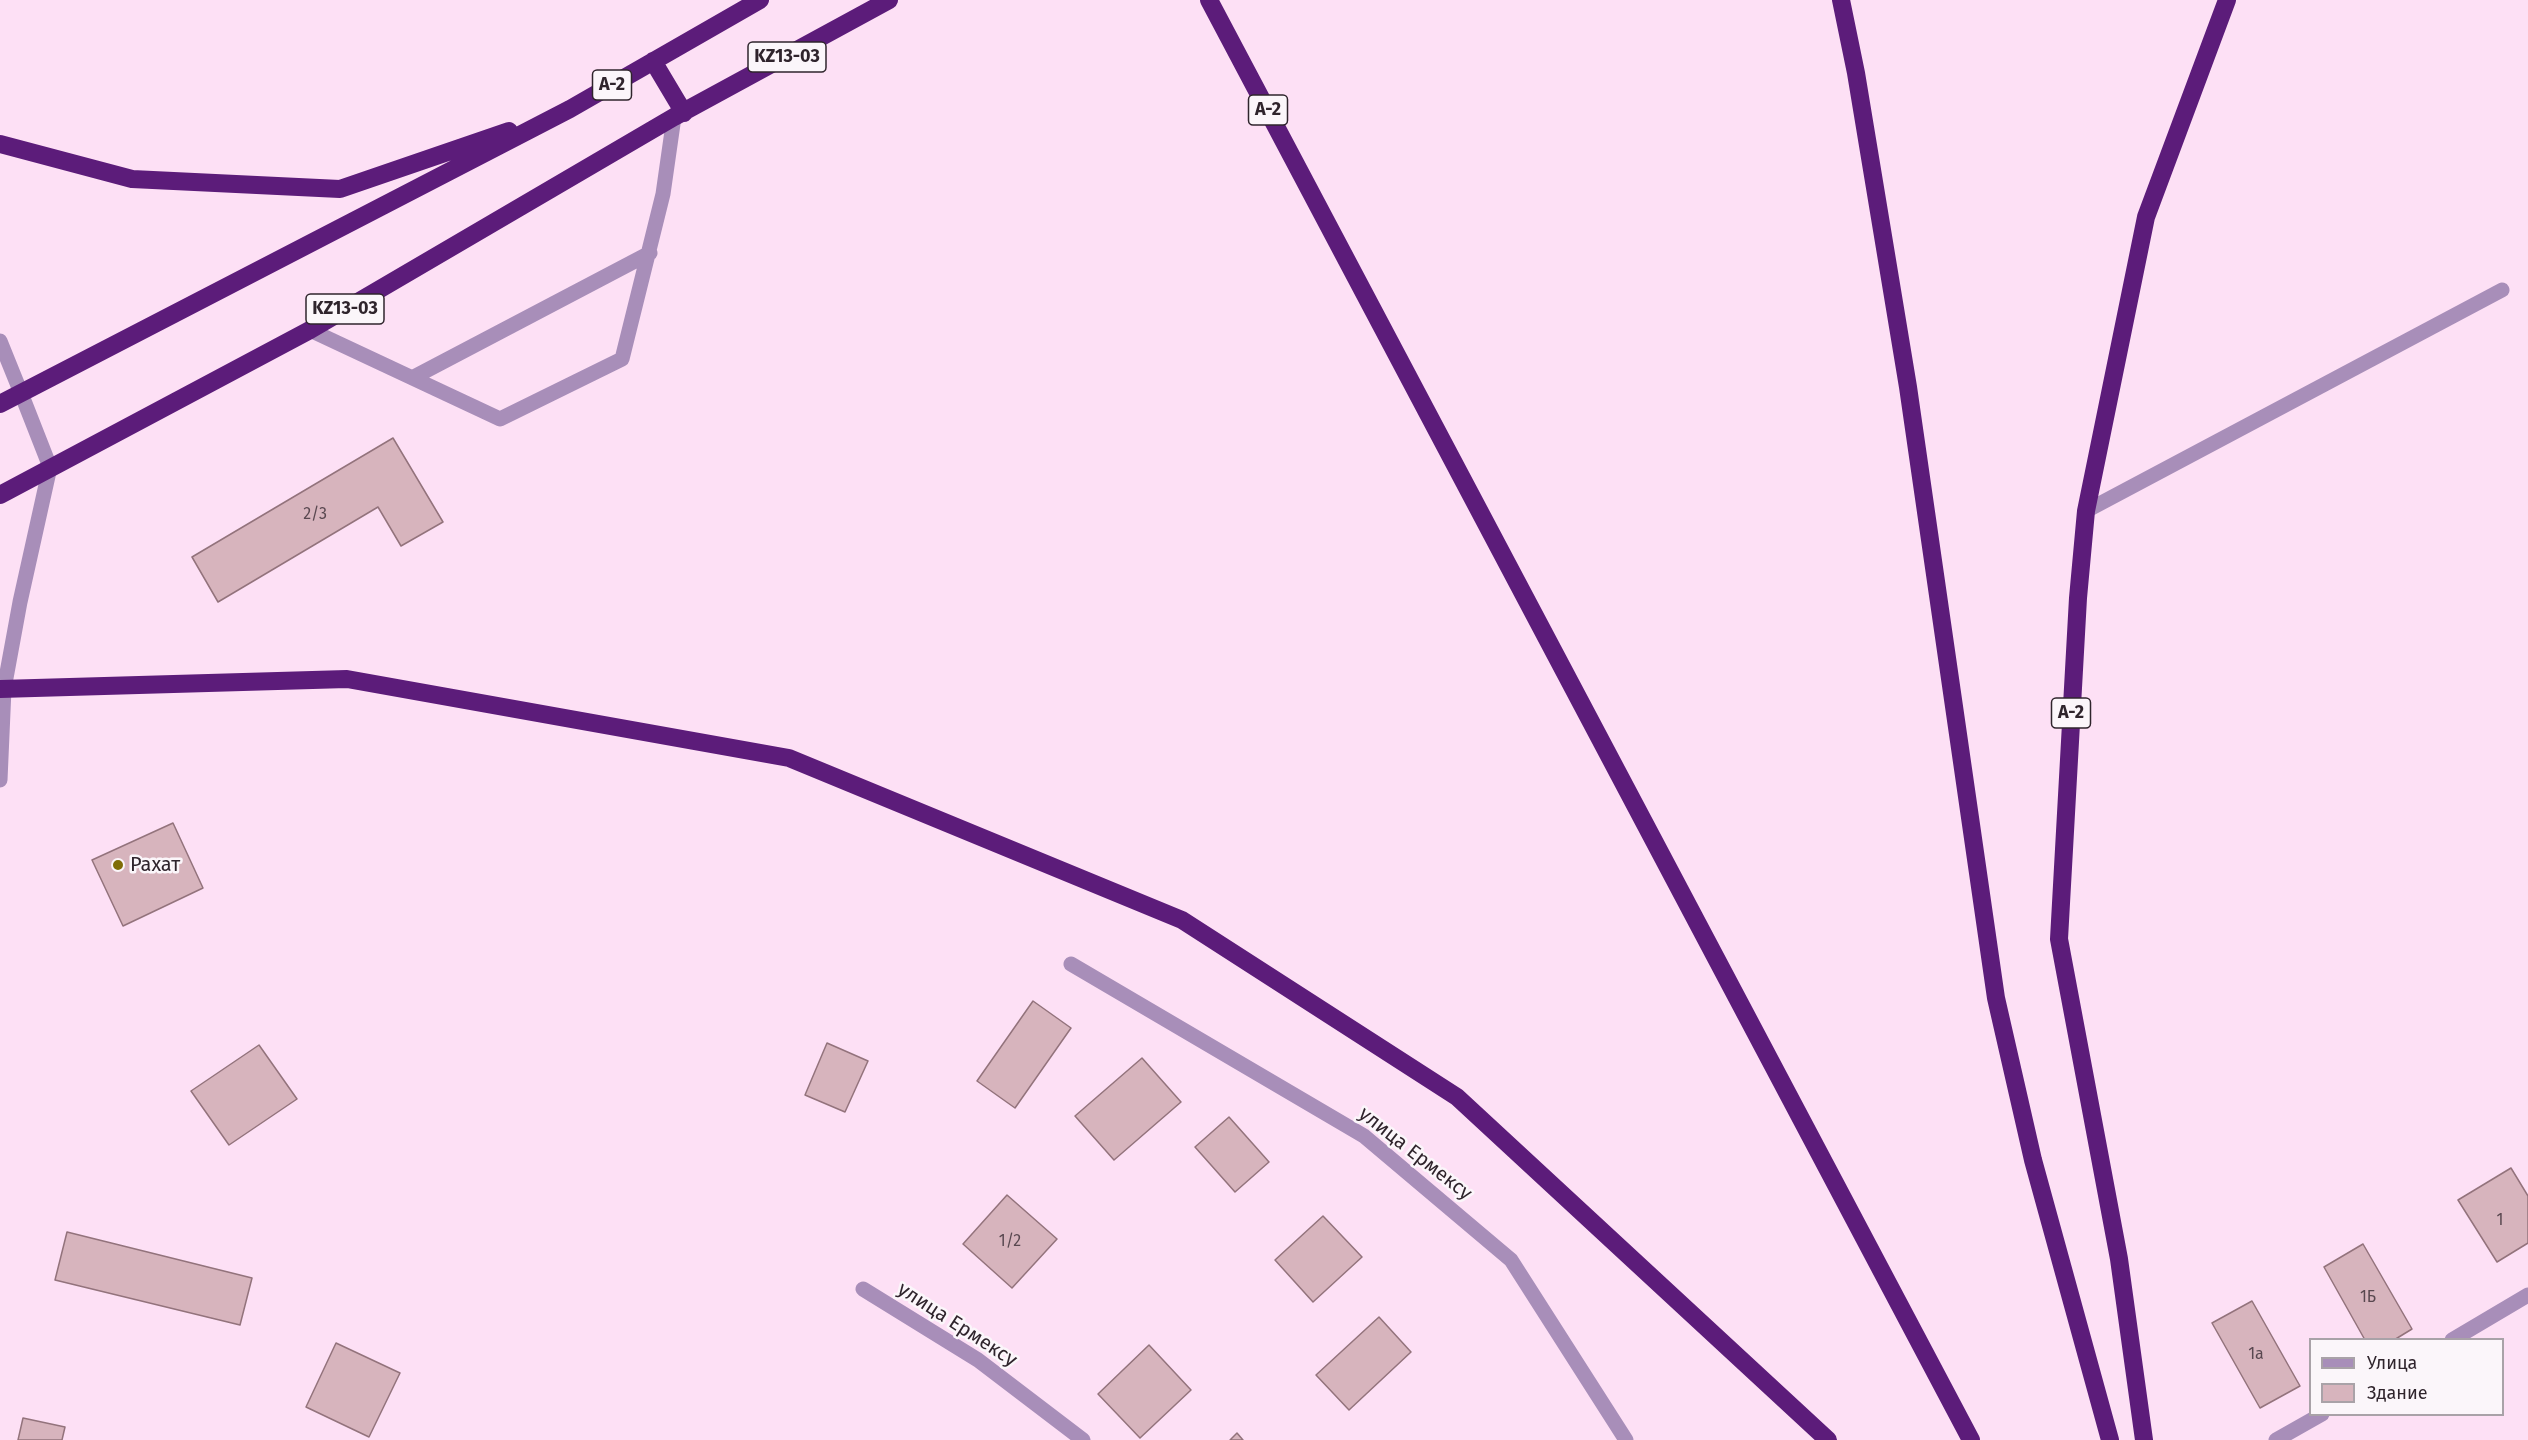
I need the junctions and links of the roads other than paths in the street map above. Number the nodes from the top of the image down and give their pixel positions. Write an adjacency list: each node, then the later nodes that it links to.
1 (760, 0): 6 (highway)
2 (889, 0): 8 (highway, KZ13-03)
3 (1209, 0): 30 (highway, A-2)
4 (1841, 0): 31 (highway)
5 (2227, 0): 19 (highway, A-2)
6 (653, 62): 7 (highway, A-2); 8 (highway)
7 (570, 110): 9 (highway); 15 (highway)
8 (679, 115): 10 (street); 12 (highway, KZ13-03)
9 (0, 144)
10 (650, 253): 14 (street); 14 (street)
11 (2502, 290): 19 (street)
12 (310, 330): 14 (street); 17 (highway, KZ13-03)
13 (0, 341): 15 (street)
14 (414, 377)
15 (21, 393): 16 (highway); 17 (street)
16 (0, 404)
17 (50, 467): 18 (highway, KZ13-03); 20 (street)
18 (0, 495)
19 (2086, 511): 32 (highway, A-2)
20 (2, 689): 21 (street); 29 (highway)
21 (0, 780)
22 (1071, 964): 28 (street, улица Ермексу)
23 (863, 1289): 27 (street, улица Ермексу)
24 (2528, 1295): 25 (street)
25 (2455, 1338)
26 (2318, 1416): 33 (street)
27 (1083, 1440)
28 (1626, 1440)
29 (1828, 1440)
30 (1971, 1440)
31 (2110, 1440)
32 (2144, 1440)
33 (2276, 1440)

